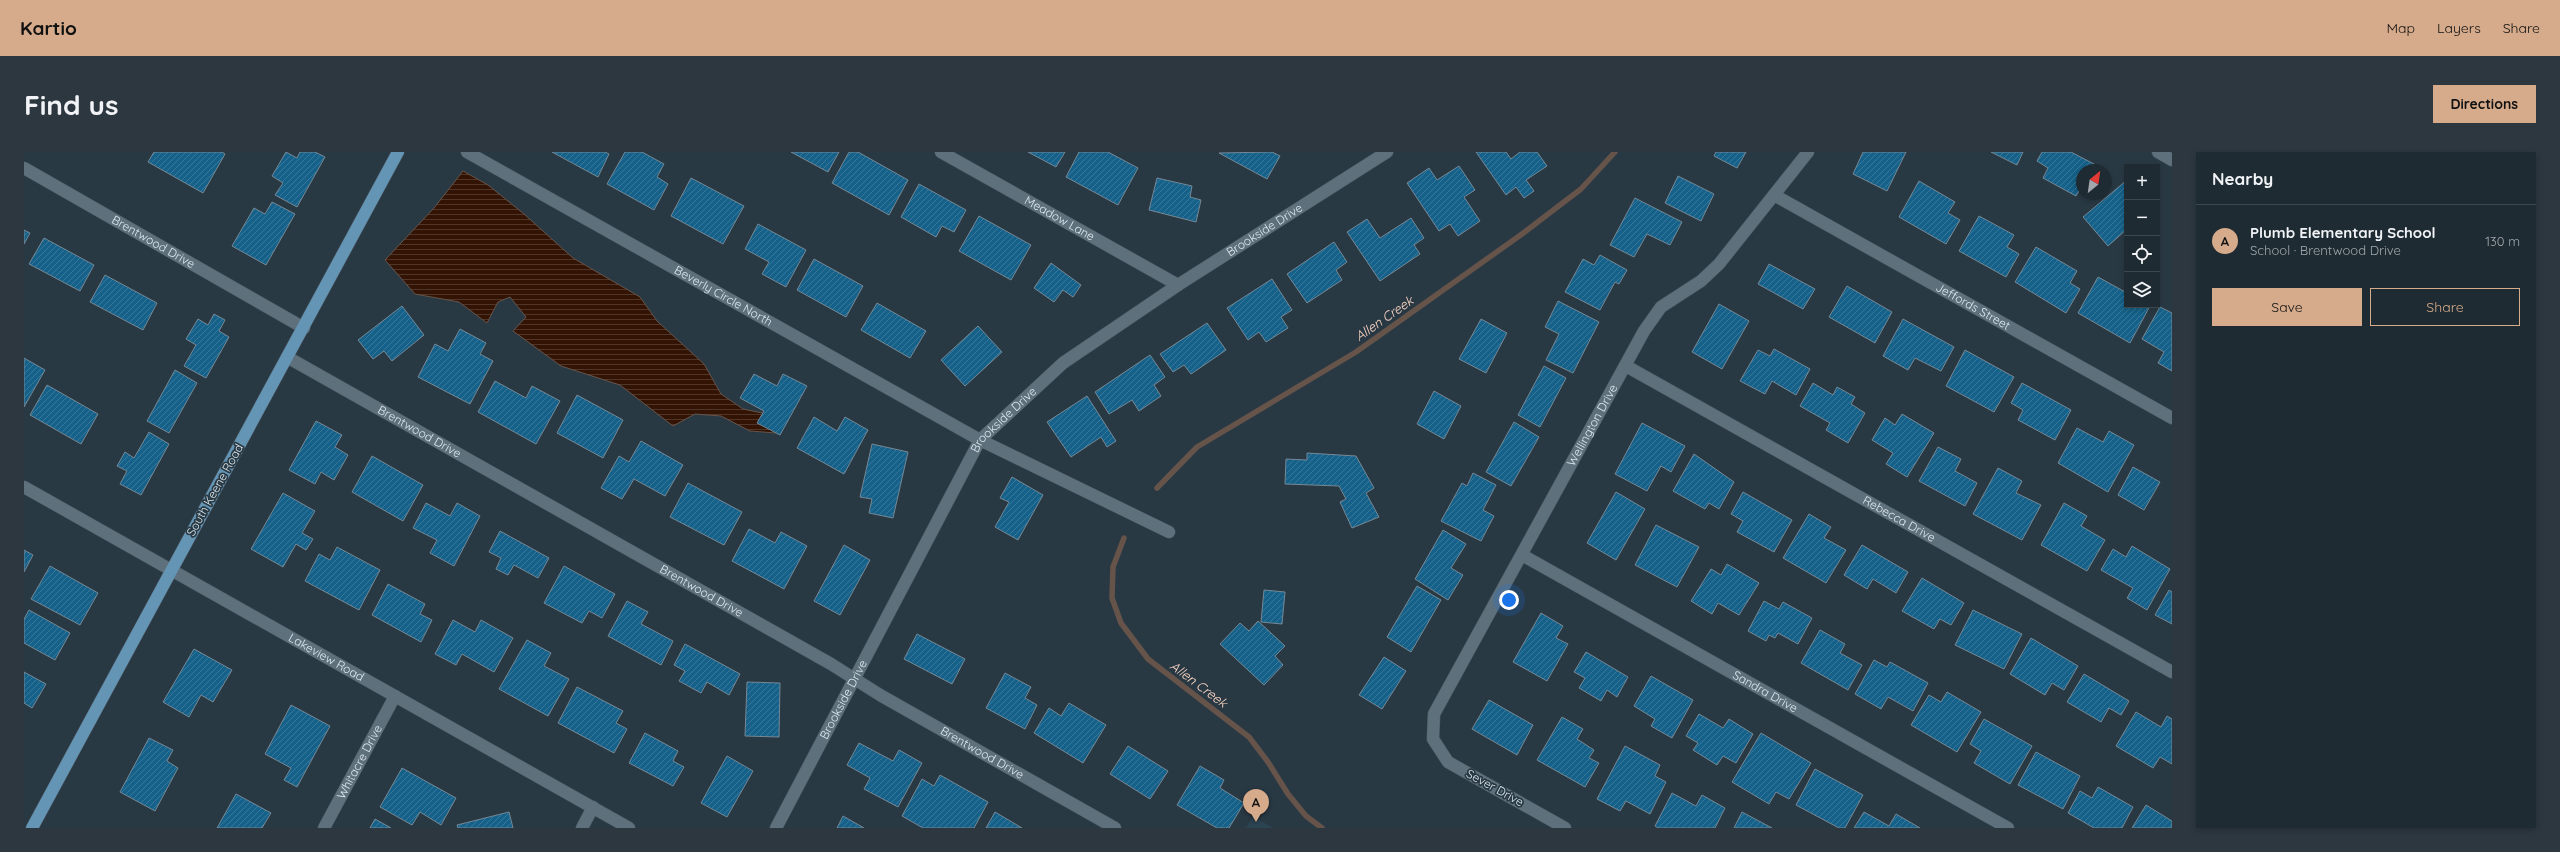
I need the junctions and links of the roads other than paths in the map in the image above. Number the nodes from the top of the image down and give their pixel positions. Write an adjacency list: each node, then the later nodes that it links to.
1 (398, 152): 11 (main road, South Keene Road)
2 (467, 152): 15 (street, Beverly Circle North)
3 (942, 152): 10 (street, Meadow Lane)
4 (1386, 152): 10 (street, Brookside Drive)
5 (1808, 152): 9 (street, Wellington Drive)
6 (2158, 152): 7 (street)
7 (2172, 160)
8 (24, 168): 11 (street, Brentwood Drive)
9 (1774, 195): 13 (street, Wellington Drive); 14 (street, Jeffords Street)
10 (1178, 285): 15 (street, Brookside Drive)
11 (304, 328): 12 (main road, South Keene Road)
12 (287, 357): 19 (main road, South Keene Road); 21 (street, Brentwood Drive)
13 (1626, 366): 18 (street, Wellington Drive); 20 (street, Rebecca Drive)
14 (2172, 418)
15 (980, 440): 17 (street, Beverly Circle North); 21 (street, Brookside Drive)
16 (24, 486): 19 (street, Lakeview Road)
17 (1169, 532)
18 (1522, 555): 23 (street, Wellington Drive); 32 (street, Sandra Drive)
19 (171, 570): 22 (street, Lakeview Road); 25 (main road, South Keene Road)
20 (2172, 672)
21 (855, 679): 29 (street, Brookside Drive); 30 (street, Brentwood Drive)
22 (395, 696): 24 (street, Lakeview Road); 26 (street, Whitacre Drive)
23 (1433, 739): 31 (street, Sever Drive)
24 (593, 807): 27 (street); 28 (street, Lakeview Road)
25 (32, 828)
26 (324, 828)
27 (582, 828)
28 (629, 828)
29 (776, 828)
30 (1115, 828)
31 (1565, 828)
32 (2008, 828)

